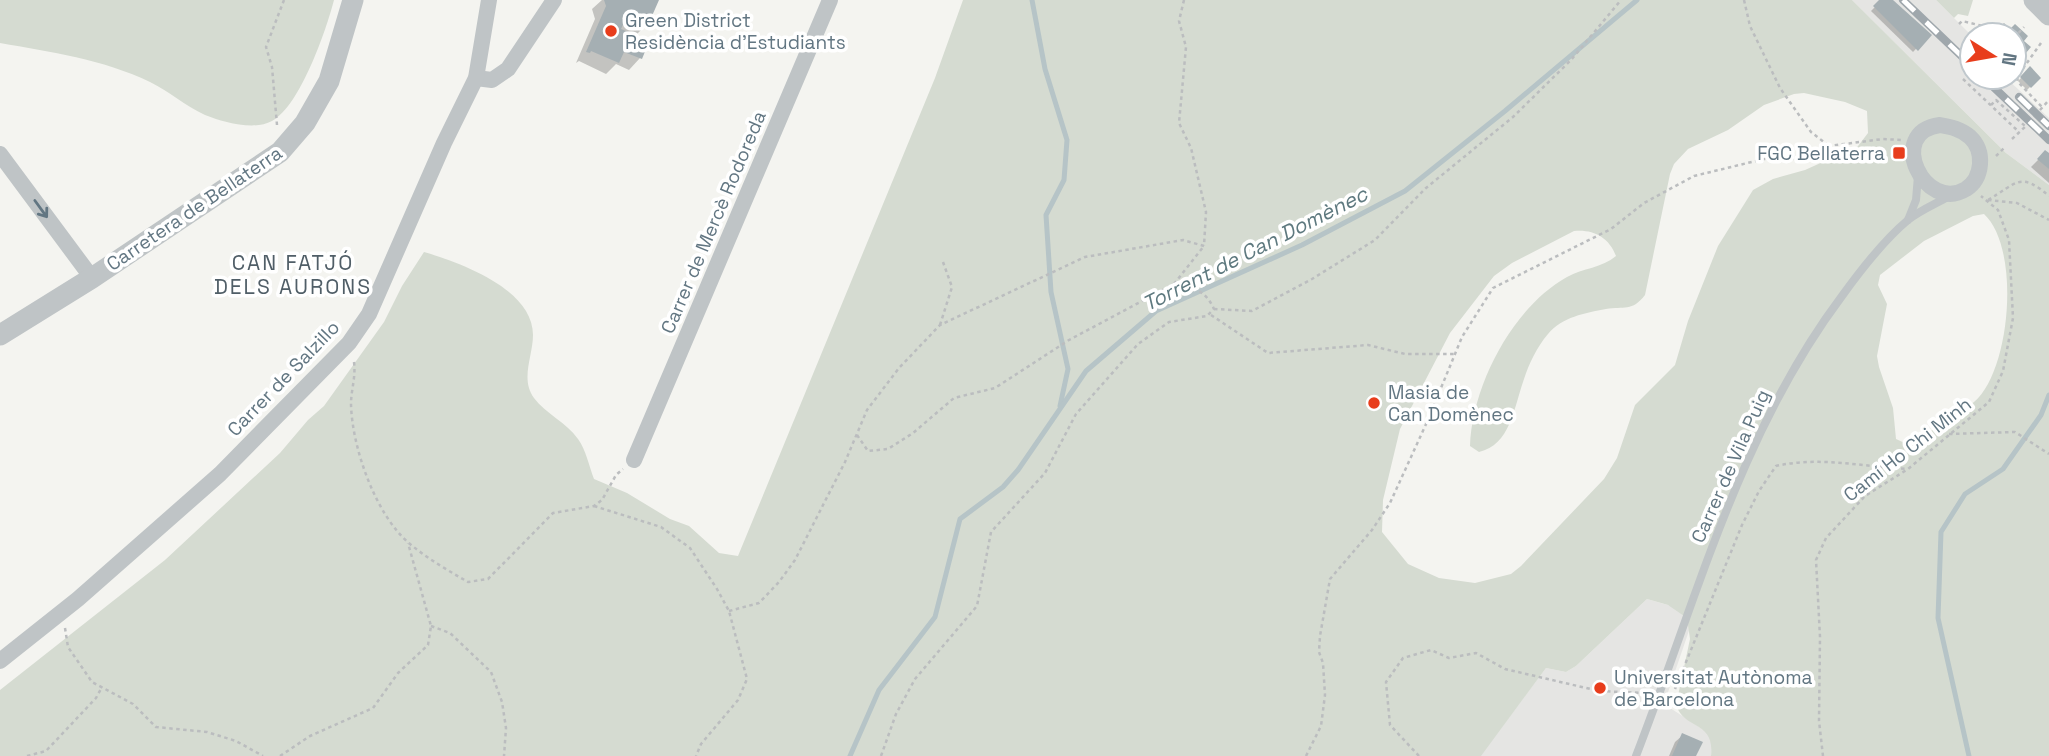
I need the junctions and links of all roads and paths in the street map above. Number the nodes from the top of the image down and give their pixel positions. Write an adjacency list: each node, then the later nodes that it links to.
1 (284, 0): 21 (path)
2 (353, 0): 21 (street, Carretera de Bellaterra)
3 (489, 0): 12 (street, Carrer de Salzillo)
4 (554, 0): 12 (street)
5 (830, 0): 44 (street, Carrer de Mercè Rodoreda)
6 (1184, 0): 31 (path)
7 (1621, 0): 35 (path)
8 (1744, 0): 19 (path)
9 (2034, 0): 10 (street)
10 (2049, 15)
11 (2041, 43): 14 (path)
12 (476, 78): 39 (street, Carrer de Salzillo)
13 (1975, 91): 15 (path)
14 (2049, 100)
15 (1991, 105): 16 (path); 16 (path)
16 (2019, 132): 17 (path)
17 (2012, 139)
18 (1898, 140): 19 (path)
19 (1829, 146): 40 (path)
20 (2004, 148): 23 (path)
21 (280, 152): 33 (street, Carretera de Bellaterra)
22 (0, 155): 33 (street, one-way to 33)
23 (1996, 157)
24 (1917, 172): 25 (street); 25 (street); 29 (lane, Carrer de Vila Puig)
25 (1954, 193): 29 (lane, Carrer de Vila Puig)
26 (1981, 196): 28 (path)
27 (2049, 196): 28 (path)
28 (1989, 200): 30 (path); 42 (path, Camí Ho Chi Minh)
29 (1908, 220): 53 (lane, Carrer de Vila Puig)
30 (2049, 220)
31 (1204, 246): 34 (path); 37 (path)
32 (943, 262): 37 (path)
33 (92, 278): 38 (street, Carretera de Bellaterra)
34 (1174, 284): 35 (path); 41 (path)
35 (1214, 309): 36 (path)
36 (1210, 314): 40 (path); 59 (path)
37 (940, 325): 41 (path)
38 (0, 335)
39 (348, 342): 47 (path); 48 (street, Carrer de Salzillo)
40 (1454, 354): 60 (path)
41 (857, 434): 49 (path)
42 (1949, 434): 43 (path); 45 (path, Camí Ho Chi Minh)
43 (2049, 454)
44 (634, 460): 46 (path)
45 (1908, 469): 53 (path); 63 (path, Camí Ho Chi Minh)
46 (594, 506): 47 (path); 49 (path)
47 (408, 543): 50 (path)
48 (63, 611): 51 (street, Carrer de Salzillo); 52 (path)
49 (729, 611): 58 (path)
50 (430, 626): 56 (path); 57 (path)
51 (0, 661)
52 (102, 688): 54 (path); 55 (path)
53 (1658, 694): 61 (path); 62 (lane, Carrer de Vila Puig)
54 (27, 756)
55 (263, 756)
56 (280, 756)
57 (503, 756)
58 (696, 756)
59 (881, 756)
60 (1306, 756)
61 (1419, 756)
62 (1636, 756)
63 (1823, 756)

